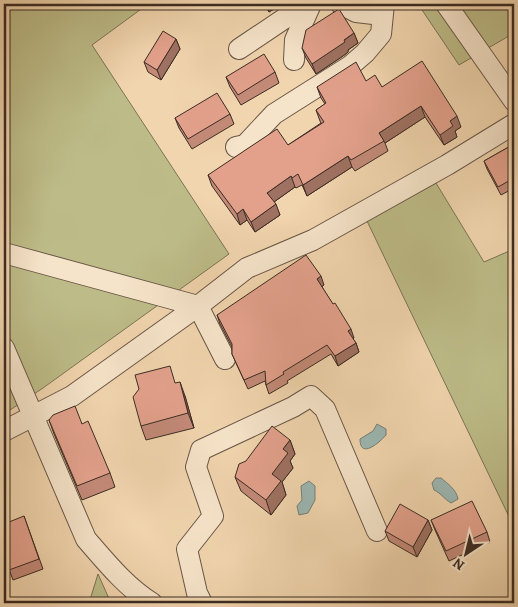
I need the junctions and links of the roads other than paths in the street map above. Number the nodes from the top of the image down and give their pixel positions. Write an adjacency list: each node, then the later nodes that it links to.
1 (306, 4): 6 (street)
2 (311, 4): 7 (street)
3 (341, 4): 5 (street)
4 (446, 4): 8 (street)
5 (383, 10): 10 (street)
6 (239, 49)
7 (294, 60)
8 (514, 101)
9 (514, 124): 12 (street)
10 (236, 147)
11 (4, 253): 12 (street)
12 (198, 306): 14 (street); 15 (street)
13 (4, 348): 15 (street)
14 (225, 359)
15 (33, 416): 16 (street); 18 (street)
16 (4, 431)
17 (377, 530): 19 (street)
18 (152, 603)
19 (202, 603)

